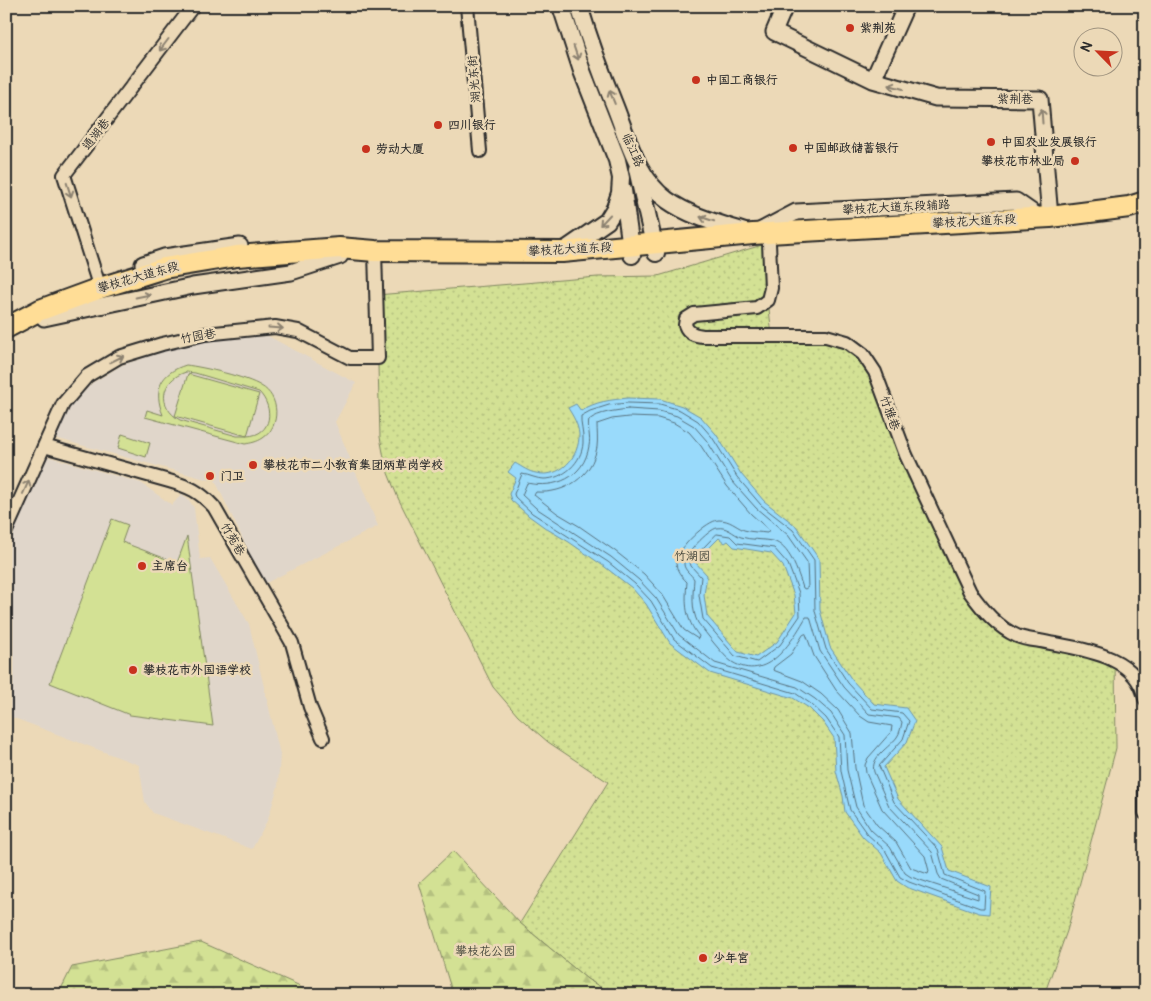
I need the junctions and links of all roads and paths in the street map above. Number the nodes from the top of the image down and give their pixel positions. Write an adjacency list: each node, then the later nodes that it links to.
1 (193, 6): 20 (street, 通湖巷, one-way to 20)
2 (467, 6): 8 (street, 湖光东街)
3 (561, 6): 10 (main road, 临江路, one-way to 10)
4 (579, 6): 9 (main road, 临江路, one-way to 4)
5 (785, 6): 7 (street, 紫荆巷)
6 (906, 6): 7 (street)
7 (873, 80): 13 (street, 紫荆巷, one-way to 7)
8 (480, 151)
9 (634, 154): 14 (main road, 临江路, one-way to 9); 15 (main road)
10 (621, 178): 16 (main road); 18 (main road, 临江路, one-way to 18)
11 (1145, 202): 13 (highway, 攀枝花大道东段)
12 (1145, 216): 14 (highway, 攀枝花大道东段)
13 (1044, 217): 14 (highway, 攀枝花大道东段)
14 (763, 237): 15 (highway, 攀枝花大道东段); 26 (street, 竹雅巷)
15 (655, 248): 16 (highway, 攀枝花大道东段)
16 (631, 250): 18 (highway, 攀枝花大道东段); 19 (highway, 攀枝花大道东段)
17 (340, 252): 19 (highway, 攀枝花大道东段); 20 (street); 21 (highway, 攀枝花大道东段)
18 (562, 252): 19 (highway, 攀枝花大道东段)
19 (376, 255): 24 (street, 竹园巷, one-way to 19)
20 (97, 279): 21 (street)
21 (42, 314): 22 (highway, 攀枝花大道东段); 23 (highway, 攀枝花大道东段)
22 (6, 328)
23 (6, 337)
24 (44, 446): 25 (street, 竹园巷, one-way to 24); 27 (street, 竹苑巷)
25 (6, 531)
26 (1145, 699)
27 (323, 738)
28 (1145, 785): 29 (street)
29 (1145, 812)

